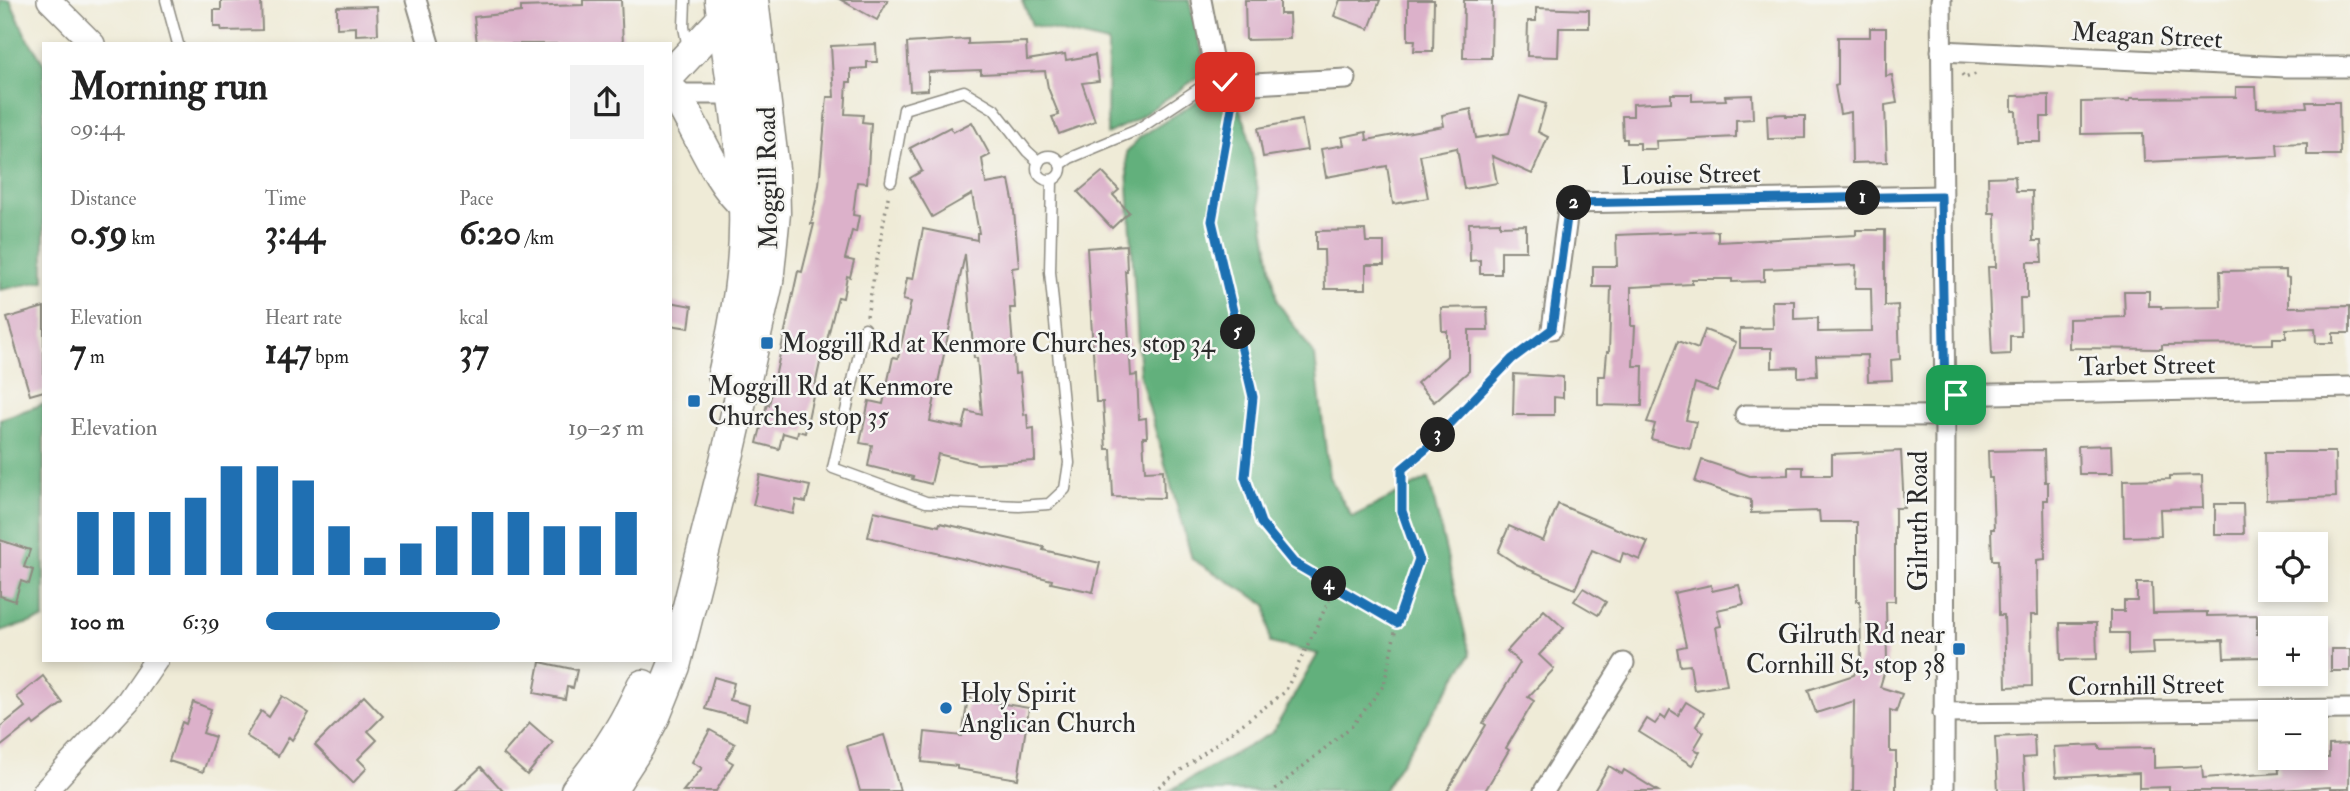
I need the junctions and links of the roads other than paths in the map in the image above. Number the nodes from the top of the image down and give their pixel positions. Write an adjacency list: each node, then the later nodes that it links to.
1 (49, 0): 9 (street)
2 (166, 0): 10 (lane)
3 (416, 0): 11 (street)
4 (685, 0): 16 (lane)
5 (752, 0): 17 (highway, Moggill Road)
6 (1200, 0): 14 (street)
7 (1941, 0): 12 (street, Gilruth Road)
8 (722, 9): 16 (main road); 18 (highway, Moggill Road)
9 (91, 42)
10 (177, 42)
11 (428, 42)
12 (1941, 51): 13 (street, Meagan Street); 23 (street, Gilruth Road)
13 (2350, 67)
14 (1218, 76): 15 (street); 20 (lane)
15 (1346, 79)
16 (676, 80): 18 (street); 24 (main road)
17 (765, 93): 18 (street); 39 (highway, Moggill Road)
18 (733, 94): 24 (highway, Moggill Road)
19 (1039, 162): 20 (lane); 21 (lane); 22 (lane)
20 (1060, 164): 21 (lane)
21 (1052, 180): 25 (lane)
22 (891, 181)
23 (1941, 196): 26 (street, Louise Street); 28 (street, Gilruth Road)
24 (745, 206): 31 (highway, Moggill Road)
25 (864, 328)
26 (1552, 329)
27 (2350, 387): 28 (street, Tarbet Street)
28 (1945, 395): 30 (street, Gilruth Road)
29 (1745, 415): 30 (street)
30 (1945, 416): 36 (street, Gilruth Road)
31 (672, 589)
32 (155, 662): 37 (street)
33 (652, 662): 38 (highway)
34 (1624, 663): 40 (street)
35 (2350, 709): 36 (street, Cornhill Street)
36 (1944, 713): 41 (street, Gilruth Road)
37 (45, 791)
38 (576, 791)
39 (609, 791)
40 (1544, 791)
41 (1944, 791)

